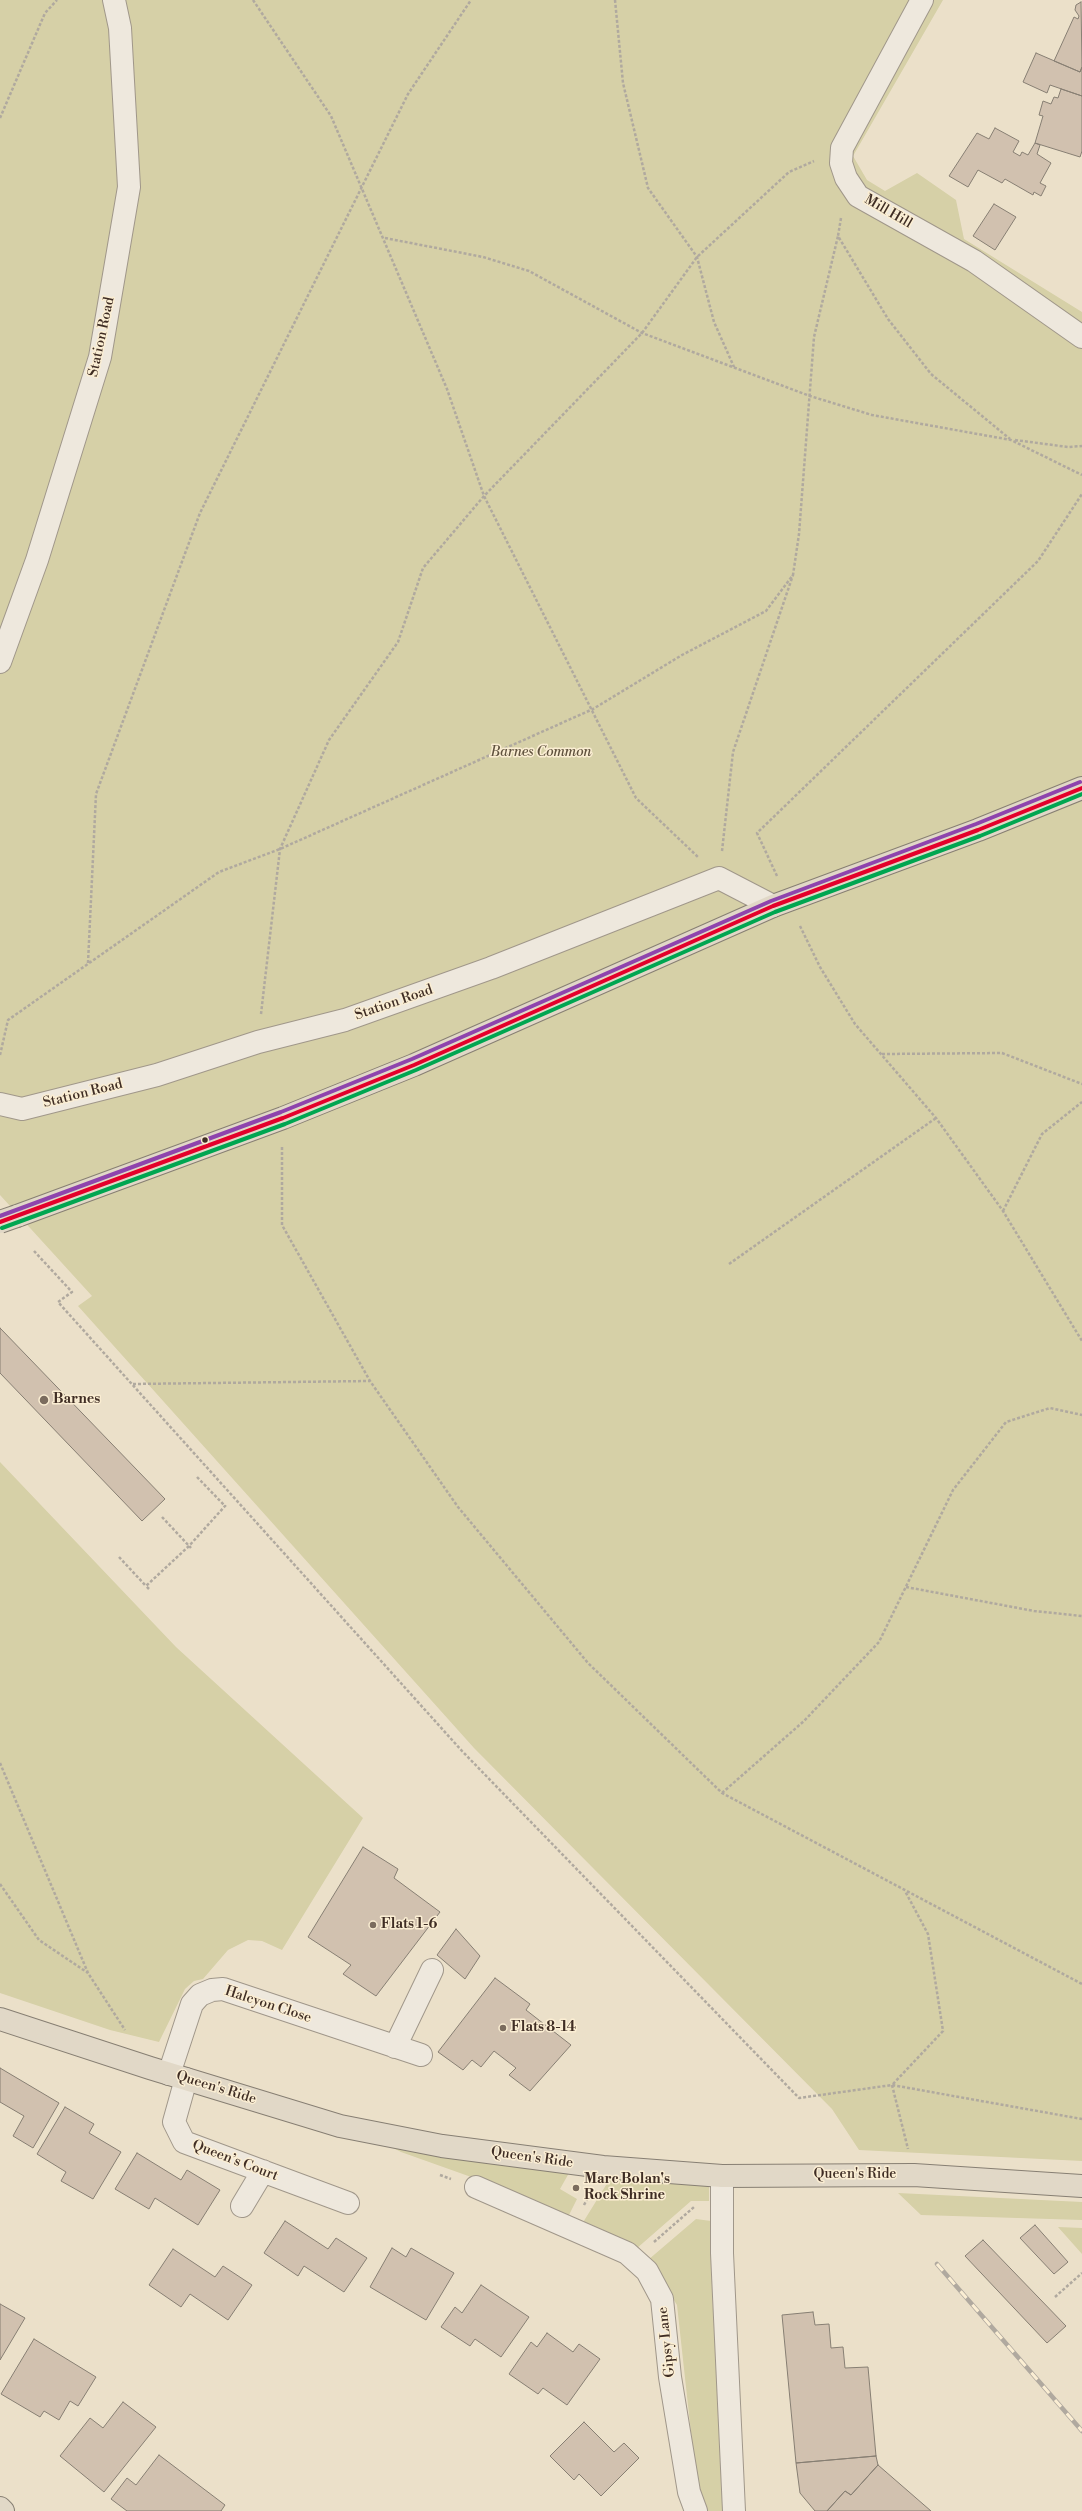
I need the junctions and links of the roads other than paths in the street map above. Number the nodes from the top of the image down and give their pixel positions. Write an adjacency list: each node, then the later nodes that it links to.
1 (114, 0): 4 (street, Station Road)
2 (922, 0): 3 (street, Mill Hill)
3 (1082, 337)
4 (0, 662)
5 (1082, 788): 6 (main road)
6 (780, 903): 7 (street, Station Road); 8 (main road)
7 (0, 1104)
8 (8, 1219)
9 (432, 1970): 11 (street)
10 (0, 2019): 13 (main road, Queen's Ride)
11 (395, 2047): 12 (street, Halcyon Close); 13 (street, Halcyon Close)
12 (421, 2055)
13 (168, 2074): 14 (street, Queen’s Court); 15 (main road, Queen's Ride)
14 (263, 2171): 18 (street, Queen’s Court); 19 (street)
15 (722, 2176): 16 (main road, Queen's Ride); 23 (street)
16 (1082, 2186)
17 (476, 2187): 22 (street, Gipsy Lane)
18 (348, 2203)
19 (242, 2206)
20 (0, 2508): 21 (main road)
21 (3, 2511)
22 (696, 2511)
23 (734, 2511)

